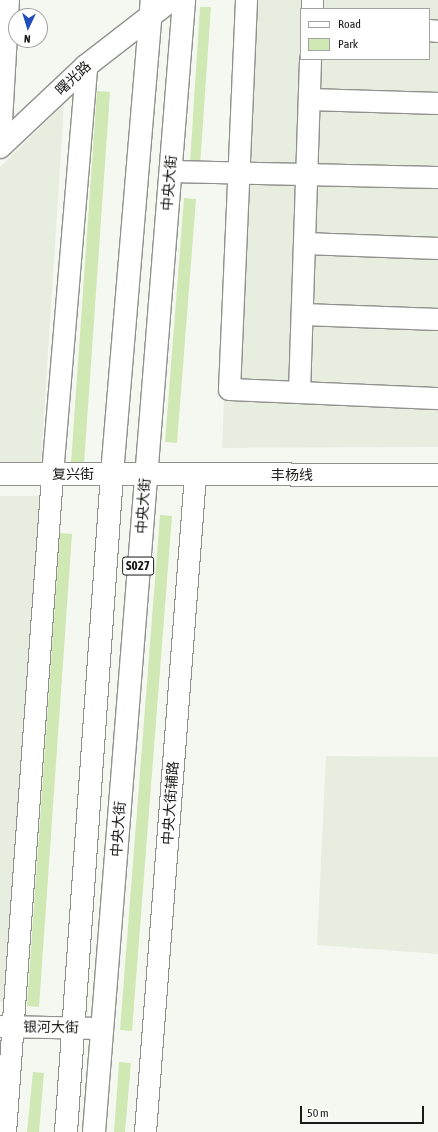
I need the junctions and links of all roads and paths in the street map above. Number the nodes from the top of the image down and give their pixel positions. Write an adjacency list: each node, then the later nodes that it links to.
1 (8, 0): 10 (street)
2 (171, 0): 5 (main road, 曙光路)
3 (184, 0): 12 (main road, 中央大街 / S027)
4 (246, 0): 13 (street)
5 (151, 7): 7 (main road, 曙光路); 24 (main road, S027)
6 (310, 60): 8 (street)
7 (86, 66): 11 (main road, 曙光路); 23 (street)
8 (309, 99): 9 (street); 14 (street)
9 (438, 103)
10 (0, 138)
11 (0, 147)
12 (170, 171): 13 (street); 25 (main road, 中央大街 / S027)
13 (238, 172): 14 (street); 20 (street)
14 (307, 173): 15 (street); 16 (street)
15 (438, 177)
16 (304, 243): 17 (street); 18 (street)
17 (438, 248)
18 (302, 314): 19 (street); 20 (street)
19 (438, 319)
20 (299, 392): 21 (street)
21 (438, 398)
22 (0, 474): 23 (main road, 复兴街)
23 (52, 474): 24 (main road, 复兴街); 28 (street)
24 (112, 474): 25 (main road, 复兴街); 29 (main road, S027)
25 (146, 474): 26 (main road, 丰杨线); 30 (main road, 中央大街 / S027)
26 (195, 475): 27 (main road, 丰杨线); 34 (street, 中央大街辅路)
27 (438, 475)
28 (6, 1026): 29 (street, 银河大街); 31 (street)
29 (74, 1027): 30 (street, 银河大街); 32 (main road, S027)
30 (102, 1028): 33 (main road, 中央大街 / S027)
31 (4, 1132)
32 (66, 1132)
33 (94, 1132)
34 (144, 1132)

